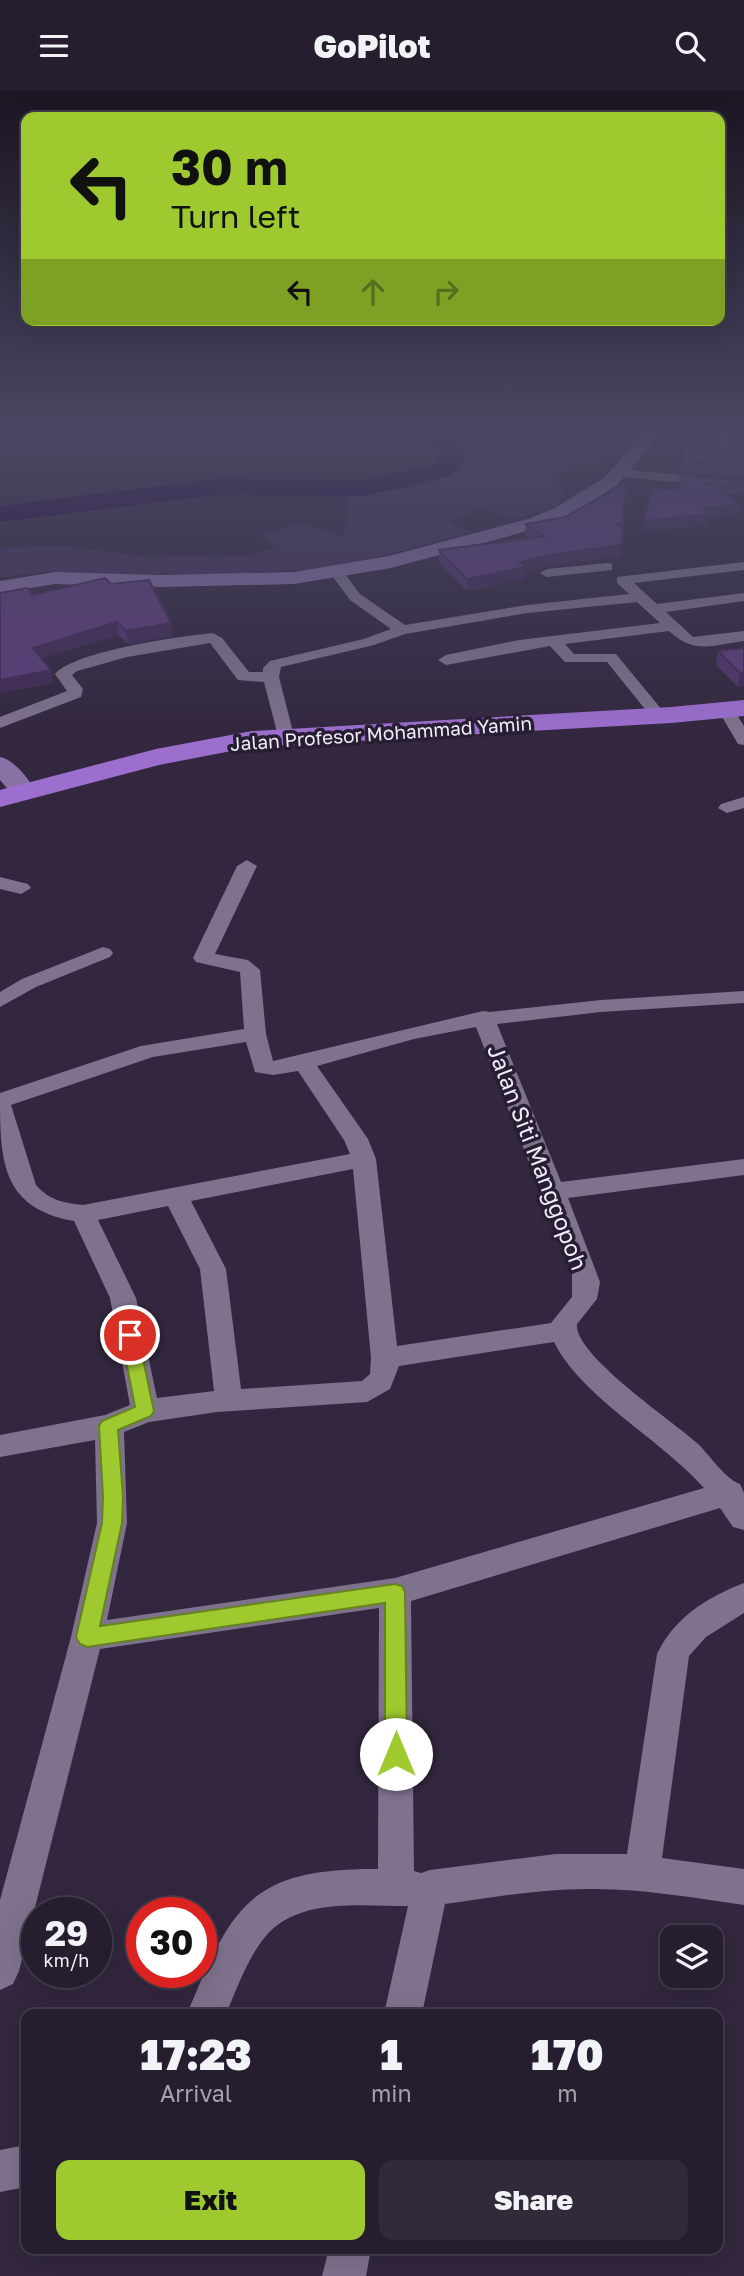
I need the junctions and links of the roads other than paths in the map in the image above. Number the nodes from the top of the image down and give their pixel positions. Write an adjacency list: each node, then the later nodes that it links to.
1 (502, 532): 5 (main road)
2 (599, 554): 3 (street)
3 (607, 567): 6 (street); 7 (street)
4 (743, 567): 7 (street)
5 (337, 573): 8 (main road); 13 (street)
6 (547, 573)
7 (622, 580): 10 (street)
8 (0, 587)
9 (744, 597): 10 (street)
10 (649, 604): 11 (street); 12 (street); 14 (street)
11 (618, 611)
12 (671, 626): 15 (street); 16 (street)
13 (402, 630): 14 (street); 18 (street)
14 (505, 630): 16 (street); 17 (street)
15 (744, 636)
16 (554, 641): 20 (street)
17 (446, 660)
18 (271, 677): 21 (street); 22 (street)
19 (735, 709): 20 (highway, Jalan Profesor Mohammad Yamin); 23 (street)
20 (659, 716): 22 (highway, Jalan Profesor Mohammad Yamin)
21 (0, 723)
22 (286, 736): 25 (highway, Jalan Profesor Mohammad Yamin)
23 (744, 740)
24 (0, 764): 25 (main road)
25 (12, 796)
26 (247, 866): 33 (street)
27 (0, 883): 28 (street)
28 (21, 888)
29 (103, 953): 31 (street)
30 (744, 997): 32 (street, Jalan Siti Manggopoh)
31 (0, 1001)
32 (483, 1017): 34 (street); 39 (street, Jalan Siti Manggopoh)
33 (256, 1034): 34 (street); 35 (street)
34 (303, 1061): 37 (street)
35 (0, 1101)
36 (0, 1107): 41 (street)
37 (364, 1159): 40 (street); 43 (street)
38 (744, 1167): 39 (street)
39 (554, 1191): 42 (street, Jalan Siti Manggopoh)
40 (176, 1197): 41 (street); 44 (street)
41 (83, 1214): 45 (street)
42 (562, 1331): 43 (street); 48 (street)
43 (385, 1358): 44 (street)
44 (229, 1402): 45 (street)
45 (145, 1411): 46 (street)
46 (109, 1426): 47 (street); 51 (street)
47 (0, 1445)
48 (736, 1506): 49 (street)
49 (395, 1592): 51 (street); 54 (street)
50 (744, 1597): 52 (street)
51 (87, 1637): 55 (street)
52 (642, 1873): 53 (street); 54 (street)
53 (744, 1887)
54 (413, 1888): 56 (street); 57 (street)
55 (2, 1958)
56 (208, 2009)
57 (402, 2009)
58 (21, 2167): 59 (street)
59 (0, 2171)
60 (349, 2254): 61 (street)
61 (344, 2276)

